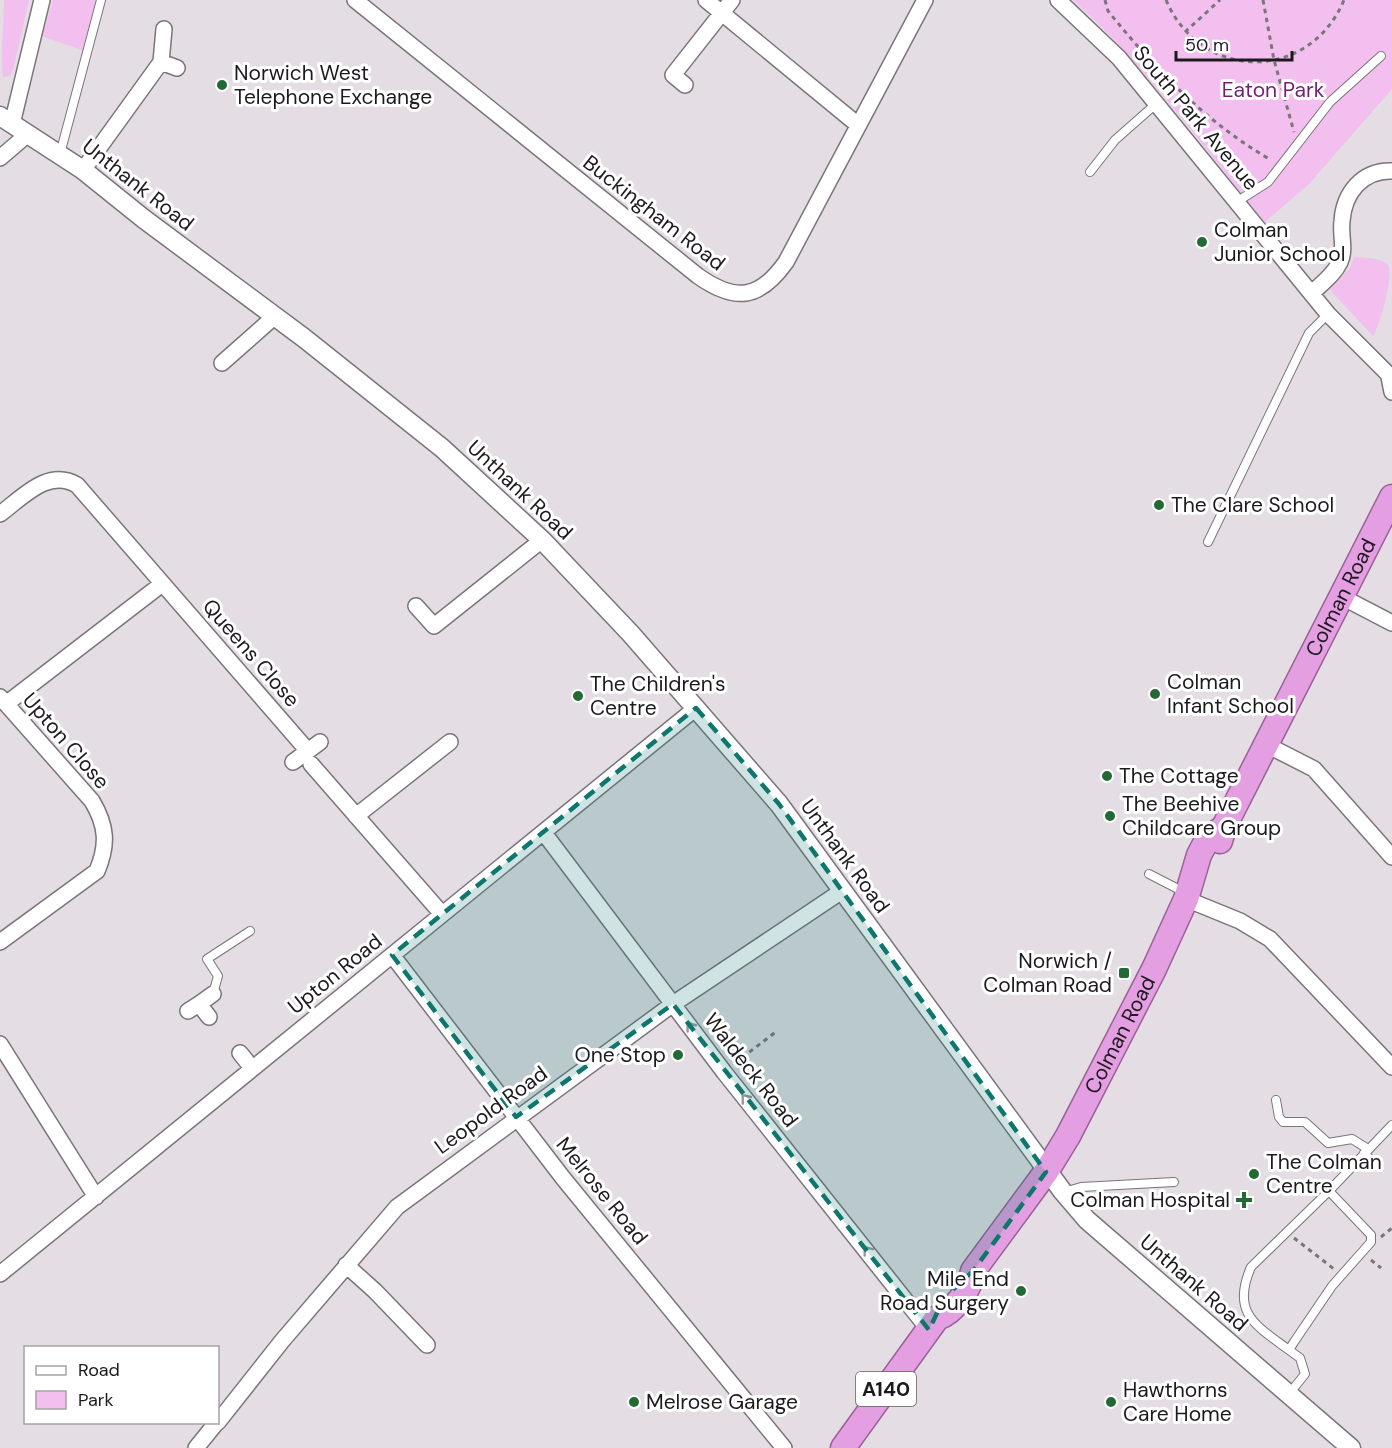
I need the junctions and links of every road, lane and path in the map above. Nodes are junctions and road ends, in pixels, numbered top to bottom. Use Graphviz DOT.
graph roads {
  1 [pos="42,0"];
  2 [pos="101,0"];
  3 [pos="355,0"];
  4 [pos="706,0"];
  5 [pos="732,0"];
  6 [pos="925,0"];
  7 [pos="1058,0"];
  8 [pos="1105,0"];
  9 [pos="1167,0"];
  10 [pos="1221,0"];
  11 [pos="1263,0"];
  12 [pos="1344,0"];
  13 [pos="722,13"];
  14 [pos="164,29"];
  15 [pos="1185,32"];
  16 [pos="1381,56"];
  17 [pos="1274,60"];
  18 [pos="161,62"];
  19 [pos="177,68"];
  20 [pos="673,75"];
  21 [pos="1157,103"];
  22 [pos="6,120"];
  23 [pos="858,125"];
  24 [pos="28,134"];
  25 [pos="1297,144"];
  26 [pos="60,154"];
  27 [pos="0,158"];
  28 [pos="1280,166"];
  29 [pos="83,170"];
  30 [pos="1392,171"];
  31 [pos="1090,172"];
  32 [pos="1238,201"];
  33 [pos="1312,293"];
  34 [pos="1329,314"];
  35 [pos="274,316"];
  36 [pos="222,363"];
  37 [pos="1391,382"];
  38 [pos="1392,497"];
  39 [pos="0,514"];
  40 [pos="542,540"];
  41 [pos="1208,542"];
  42 [pos="162,584"];
  43 [pos="1342,597"];
  44 [pos="416,606"];
  45 [pos="1392,623"];
  46 [pos="3,701"];
  47 [pos="696,708"];
  48 [pos="450,742"];
  49 [pos="1267,745"];
  50 [pos="313,752"];
  51 [pos="293,762"];
  52 [pos="356,816"];
  53 [pos="544,833"];
  54 [pos="1392,857"];
  55 [pos="1149,874"];
  56 [pos="842,891"];
  57 [pos="1187,896"];
  58 [pos="442,914"];
  59 [pos="250,931"];
  60 [pos="0,942"];
  61 [pos="392,955"];
  62 [pos="213,994"];
  63 [pos="673,1004"];
  64 [pos="209,1017"];
  65 [pos="777,1030"];
  66 [pos="0,1044"];
  67 [pos="240,1053"];
  68 [pos="1392,1067"];
  69 [pos="252,1068"];
  70 [pos="724,1072"];
  71 [pos="1276,1100"];
  72 [pos="516,1117"];
  73 [pos="1392,1125"];
  74 [pos="1366,1151"];
  75 [pos="1377,1166"];
  76 [pos="1046,1172"];
  77 [pos="1174,1182"];
  78 [pos="1329,1191"];
  79 [pos="1063,1192"];
  80 [pos="96,1197"];
  81 [pos="1286,1231"];
  82 [pos="346,1265"];
  83 [pos="0,1274"];
  84 [pos="1343,1275"];
  85 [pos="933,1324"];
  86 [pos="427,1345"];
  87 [pos="1290,1350"];
  88 [pos="1289,1394"];
  89 [pos="219,1420"];
  90 [pos="215,1424"];
  91 [pos="196,1448"];
  92 [pos="784,1448"];
  93 [pos="843,1448"];
  94 [pos="1351,1448"];
  1 -- 22 [label="street"];
  2 -- 26 [label="lane"];
  3 -- 23 [label="street, Buckingham Road"];
  4 -- 13 [label="street"];
  5 -- 13 [label="street"];
  6 -- 23 [label="street, Buckingham Road"];
  7 -- 21 [label="street, South Park Avenue"];
  8 -- 28 [label="path"];
  9 -- 15 [label="path"];
  10 -- 15 [label="path"];
  11 -- 17 [label="path"];
  12 -- 17 [label="path"];
  13 -- 20 [label="street"];
  13 -- 23 [label="street"];
  14 -- 18 [label="street"];
  15 -- 17 [label="path"];
  16 -- 25 [label="lane"];
  17 -- 25 [label="path"];
  18 -- 19 [label="street"];
  18 -- 29 [label="street"];
  21 -- 31 [label="lane"];
  21 -- 32 [label="street, South Park Avenue"];
  22 -- 24 [label="street, Unthank Road"];
  24 -- 26 [label="street, Unthank Road"];
  24 -- 27 [label="street"];
  25 -- 28 [label="lane"];
  26 -- 29 [label="street, Unthank Road"];
  28 -- 32 [label="lane"];
  29 -- 35 [label="street, Unthank Road"];
  30 -- 33 [label="street"];
  32 -- 33 [label="street, South Park Avenue"];
  33 -- 34 [label="street, South Park Avenue"];
  34 -- 37 [label="street, South Park Avenue"];
  34 -- 41 [label="lane"];
  35 -- 36 [label="street"];
  35 -- 40 [label="street, Unthank Road"];
  38 -- 43 [label="highway, Colman Road / A140"];
  39 -- 42 [label="street, Queens Close"];
  40 -- 44 [label="street"];
  40 -- 47 [label="street, Unthank Road"];
  42 -- 46 [label="street"];
  42 -- 50 [label="street, Queens Close"];
  43 -- 45 [label="street"];
  43 -- 49 [label="highway, Colman Road / A140"];
  46 -- 60 [label="street, Upton Close"];
  47 -- 53 [label="street, Upton Road"];
  47 -- 56 [label="street, Unthank Road"];
  48 -- 52 [label="street"];
  49 -- 54 [label="street"];
  49 -- 57 [label="highway, Colman Road / A140"];
  50 -- 51 [label="street"];
  50 -- 52 [label="street, Queens Close"];
  52 -- 58 [label="street, Queens Close"];
  53 -- 58 [label="street, Upton Road"];
  53 -- 63 [label="street, Waldeck Road"];
  55 -- 57 [label="lane"];
  56 -- 63 [label="street, Leopold Road"];
  56 -- 76 [label="street, Unthank Road"];
  57 -- 68 [label="street"];
  57 -- 76 [label="highway, Colman Road / A140"];
  58 -- 61 [label="street, Upton Road"];
  59 -- 62 [label="lane"];
  61 -- 69 [label="street, Upton Road"];
  61 -- 72 [label="street, Melrose Road"];
  62 -- 64 [label="street"];
  70 -- 63 [label="street, Waldeck Road, one-way"];
  63 -- 72 [label="street, Leopold Road"];
  65 -- 70 [label="path"];
  66 -- 80 [label="street"];
  67 -- 69 [label="street"];
  69 -- 80 [label="street, Upton Road"];
  85 -- 70 [label="street, Waldeck Road, one-way"];
  71 -- 74 [label="lane"];
  72 -- 82 [label="street, Leopold Road"];
  72 -- 92 [label="street, Melrose Road"];
  73 -- 74 [label="lane"];
  74 -- 75 [label="lane"];
  74 -- 78 [label="lane"];
  76 -- 79 [label="street, Unthank Road"];
  76 -- 85 [label="highway, A140"];
  77 -- 79 [label="lane"];
  78 -- 81 [label="lane"];
  78 -- 84 [label="lane"];
  79 -- 88 [label="street, Unthank Road"];
  80 -- 83 [label="street, Upton Road"];
  81 -- 84 [label="path"];
  81 -- 87 [label="lane"];
  82 -- 86 [label="street"];
  82 -- 89 [label="street, Leopold Road"];
  84 -- 87 [label="lane"];
  85 -- 93 [label="highway, A140"];
  87 -- 88 [label="lane"];
  88 -- 94 [label="street, Unthank Road"];
  90 -- 91 [label="street, Leopold Road"];
}
